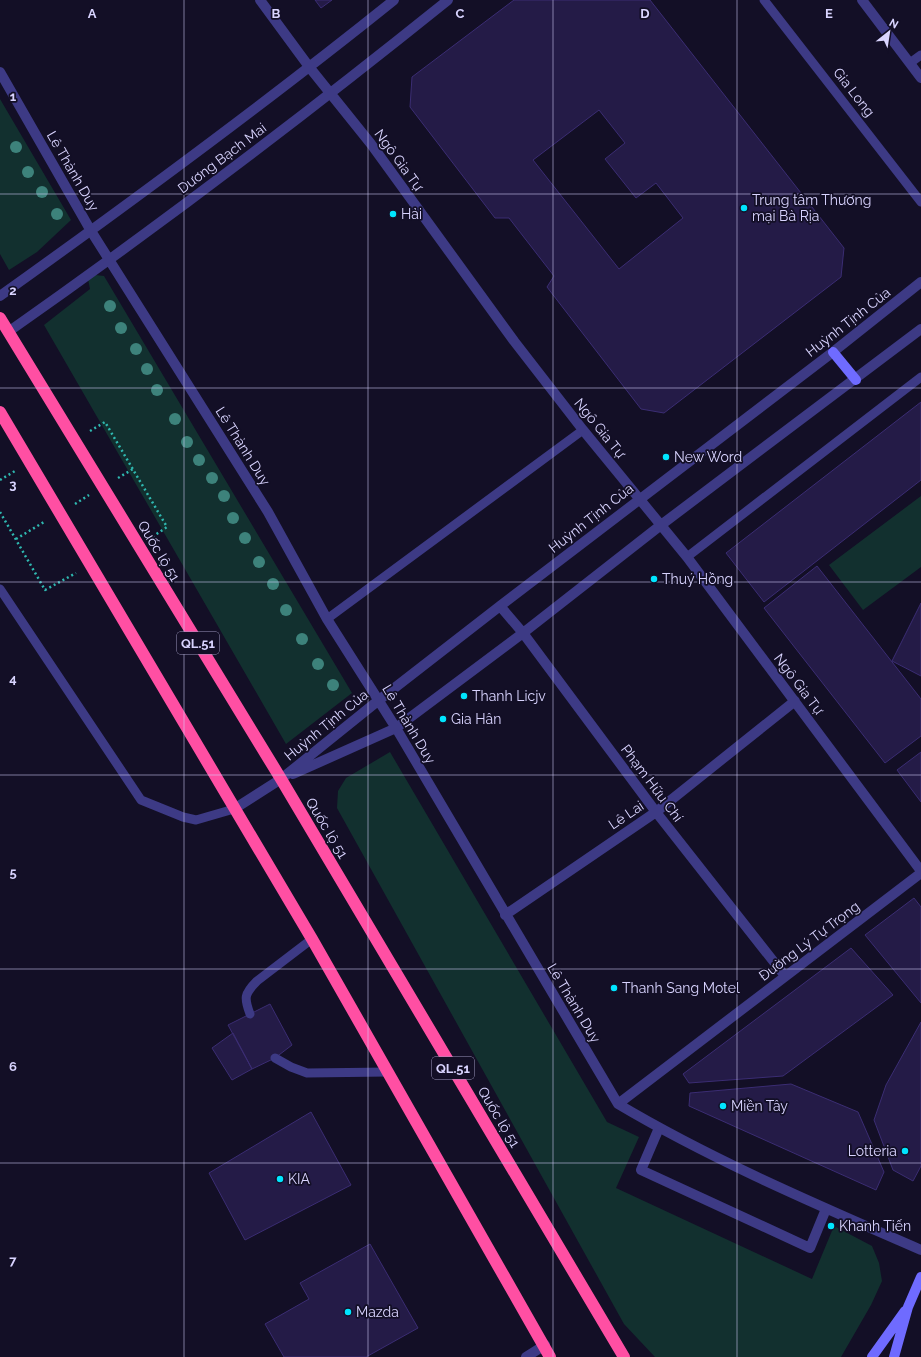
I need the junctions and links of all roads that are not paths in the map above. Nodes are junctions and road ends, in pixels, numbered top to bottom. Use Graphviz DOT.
graph roads {
  1 [pos="260,0"];
  2 [pos="394,0"];
  3 [pos="448,0"];
  4 [pos="764,0"];
  5 [pos="862,0"];
  6 [pos="921,54"];
  7 [pos="910,64"];
  8 [pos="310,68"];
  9 [pos="0,72"];
  10 [pos="921,78"];
  11 [pos="332,94"];
  12 [pos="921,202"];
  13 [pos="91,231"];
  14 [pos="110,260"];
  15 [pos="921,282"];
  16 [pos="0,296"];
  17 [pos="0,318"];
  18 [pos="921,329"];
  19 [pos="8,332"];
  20 [pos="833,352"];
  21 [pos="921,377"];
  22 [pos="856,380"];
  23 [pos="1,417"];
  24 [pos="583,430"];
  25 [pos="639,498"];
  26 [pos="661,525"];
  27 [pos="687,558"];
  28 [pos="0,589"];
  29 [pos="500,606"];
  30 [pos="326,618"];
  31 [pos="523,633"];
  32 [pos="379,700"];
  33 [pos="795,701"];
  34 [pos="396,728"];
  35 [pos="281,780"];
  36 [pos="234,809"];
  37 [pos="656,812"];
  38 [pos="921,872"];
  39 [pos="505,914"];
  40 [pos="312,939"];
  41 [pos="785,976"];
  42 [pos="250,1014"];
  43 [pos="275,1058"];
  44 [pos="388,1072"];
  45 [pos="618,1104"];
  46 [pos="659,1128"];
  47 [pos="826,1209"];
  48 [pos="921,1250"];
  49 [pos="921,1277"];
  50 [pos="908,1307"];
  51 [pos="545,1345"];
  52 [pos="526,1357"];
  53 [pos="550,1357"];
  54 [pos="624,1357"];
  55 [pos="872,1357"];
  56 [pos="894,1357"];
  1 -- 8 [label="street, Ngô Gia Tự"];
  2 -- 8 [label="street, Dương Bạch Mai"];
  3 -- 11 [label="street, Dương Bạch Mai"];
  4 -- 12 [label="lane, Gia Long"];
  5 -- 7 [label="street"];
  6 -- 7 [label="lane"];
  7 -- 10 [label="street"];
  8 -- 11 [label="street, Ngô Gia Tự"];
  8 -- 13 [label="street, Dương Bạch Mai"];
  9 -- 13 [label="street, Lê Thành Duy"];
  11 -- 14 [label="street, Dương Bạch Mai"];
  11 -- 24 [label="street, Ngô Gia Tự"];
  13 -- 14 [label="street, Lê Thành Duy"];
  13 -- 16 [label="street, Dương Bạch Mai"];
  14 -- 19 [label="street, Dương Bạch Mai"];
  14 -- 30 [label="street, Lê Thành Duy"];
  15 -- 20 [label="street, Huỳnh Tịnh Của"];
  17 -- 19 [label="highway, Quốc lộ 51 / QL.51"];
  18 -- 22 [label="street, Huỳnh Tịnh Của"];
  19 -- 35 [label="highway, Quốc lộ 51 / QL.51"];
  20 -- 22 [label="street"];
  20 -- 25 [label="street, Huỳnh Tịnh Của"];
  21 -- 27 [label="lane"];
  22 -- 26 [label="street, Huỳnh Tịnh Của"];
  23 -- 36 [label="highway"];
  24 -- 25 [label="street, Ngô Gia Tự"];
  24 -- 30 [label="lane"];
  25 -- 26 [label="street, Ngô Gia Tự"];
  25 -- 29 [label="street, Huỳnh Tịnh Của"];
  26 -- 27 [label="street, Ngô Gia Tự"];
  26 -- 31 [label="street, Huỳnh Tịnh Của"];
  27 -- 33 [label="street, Ngô Gia Tự"];
  28 -- 36 [label="lane"];
  29 -- 31 [label="street, Phạm Hữu Chí"];
  29 -- 32 [label="street, Huỳnh Tịnh Của"];
  30 -- 32 [label="street, Lê Thành Duy"];
  31 -- 34 [label="street, Huỳnh Tịnh Của"];
  31 -- 37 [label="street, Phạm Hữu Chí"];
  32 -- 34 [label="street, Lê Thành Duy"];
  32 -- 35 [label="street, Huỳnh Tịnh Của"];
  33 -- 37 [label="street, Lê Lai"];
  33 -- 38 [label="street, Ngô Gia Tự"];
  34 -- 35 [label="street, Huỳnh Tịnh Của"];
  34 -- 39 [label="street, Lê Thành Duy"];
  35 -- 36 [label="street, Huỳnh Tịnh Của"];
  35 -- 54 [label="highway, Quốc lộ 51 / QL.51"];
  36 -- 40 [label="highway"];
  37 -- 39 [label="street, Lê Lai"];
  37 -- 41 [label="street, Phạm Hữu Chí"];
  38 -- 41 [label="street, Đường Lý Tự Trọng"];
  39 -- 45 [label="street, Lê Thành Duy"];
  40 -- 42 [label="lane"];
  40 -- 44 [label="highway"];
  41 -- 45 [label="street, Đường Lý Tự Trọng"];
  43 -- 44 [label="lane"];
  44 -- 51 [label="highway"];
  45 -- 46 [label="street, Lê Thành Duy"];
  46 -- 47 [label="street, Lê Thành Duy"];
  46 -- 47 [label="street"];
  47 -- 48 [label="street, Lê Thành Duy"];
  49 -- 50 [label="street"];
  50 -- 55 [label="street"];
  50 -- 56 [label="street"];
  51 -- 52 [label="street"];
  51 -- 53 [label="highway"];
}
